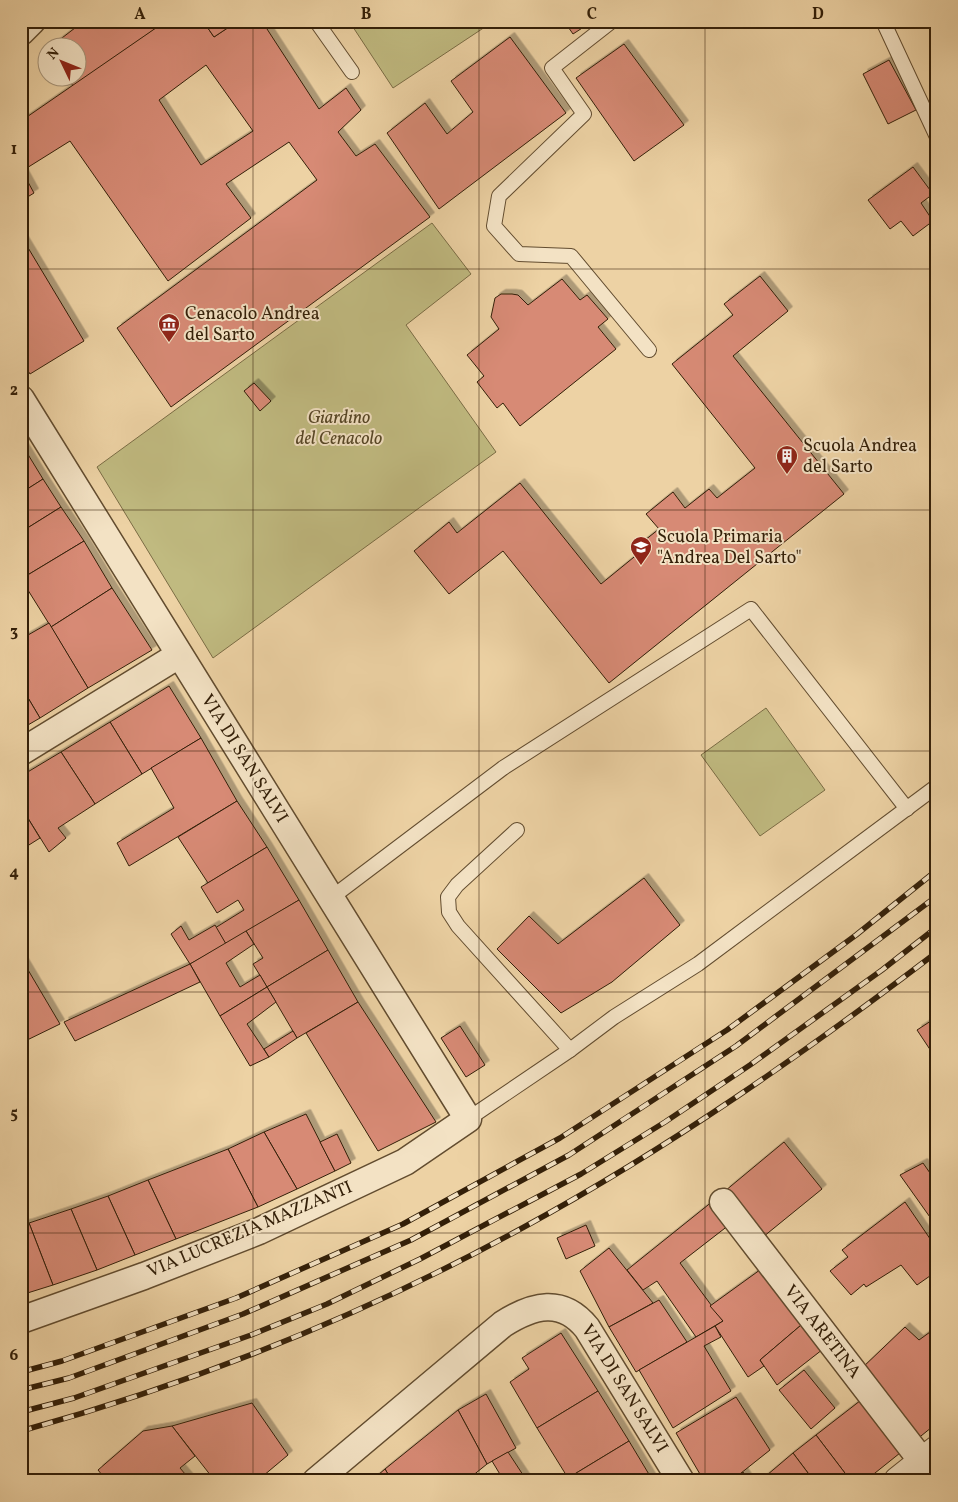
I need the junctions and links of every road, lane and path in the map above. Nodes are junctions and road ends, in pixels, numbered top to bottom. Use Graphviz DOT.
graph roads {
  1 [pos="32,21"];
  2 [pos="316,21"];
  3 [pos="612,21"];
  4 [pos="883,21"];
  5 [pos="21,32"];
  6 [pos="352,72"];
  7 [pos="937,137"];
  8 [pos="649,350"];
  9 [pos="21,399"];
  10 [pos="179,655"];
  11 [pos="21,752"];
  12 [pos="937,786"];
  13 [pos="908,809"];
  14 [pos="517,830"];
  15 [pos="331,898"];
  16 [pos="570,1050"];
  17 [pos="468,1119"];
  18 [pos="722,1202"];
  19 [pos="21,1320"];
  20 [pos="929,1456"];
  21 [pos="316,1481"];
  22 [pos="681,1481"];
  23 [pos="898,1481"];
  1 -- 5 [label="street"];
  2 -- 6 [label="lane"];
  3 -- 8 [label="lane"];
  4 -- 7 [label="lane"];
  9 -- 10 [label="street, VIA DI SAN SALVI"];
  10 -- 11 [label="street"];
  10 -- 15 [label="street, VIA DI SAN SALVI"];
  12 -- 13 [label="lane"];
  13 -- 15 [label="lane"];
  13 -- 16 [label="lane"];
  14 -- 16 [label="lane"];
  15 -- 17 [label="street, VIA DI SAN SALVI"];
  16 -- 17 [label="lane"];
  17 -- 19 [label="street, VIA LUCREZIA MAZZANTI"];
  18 -- 20 [label="street, VIA ARETINA"];
  20 -- 23 [label="street, VIA ARETINA"];
  21 -- 22 [label="street, VIA DI SAN SALVI"];
}
